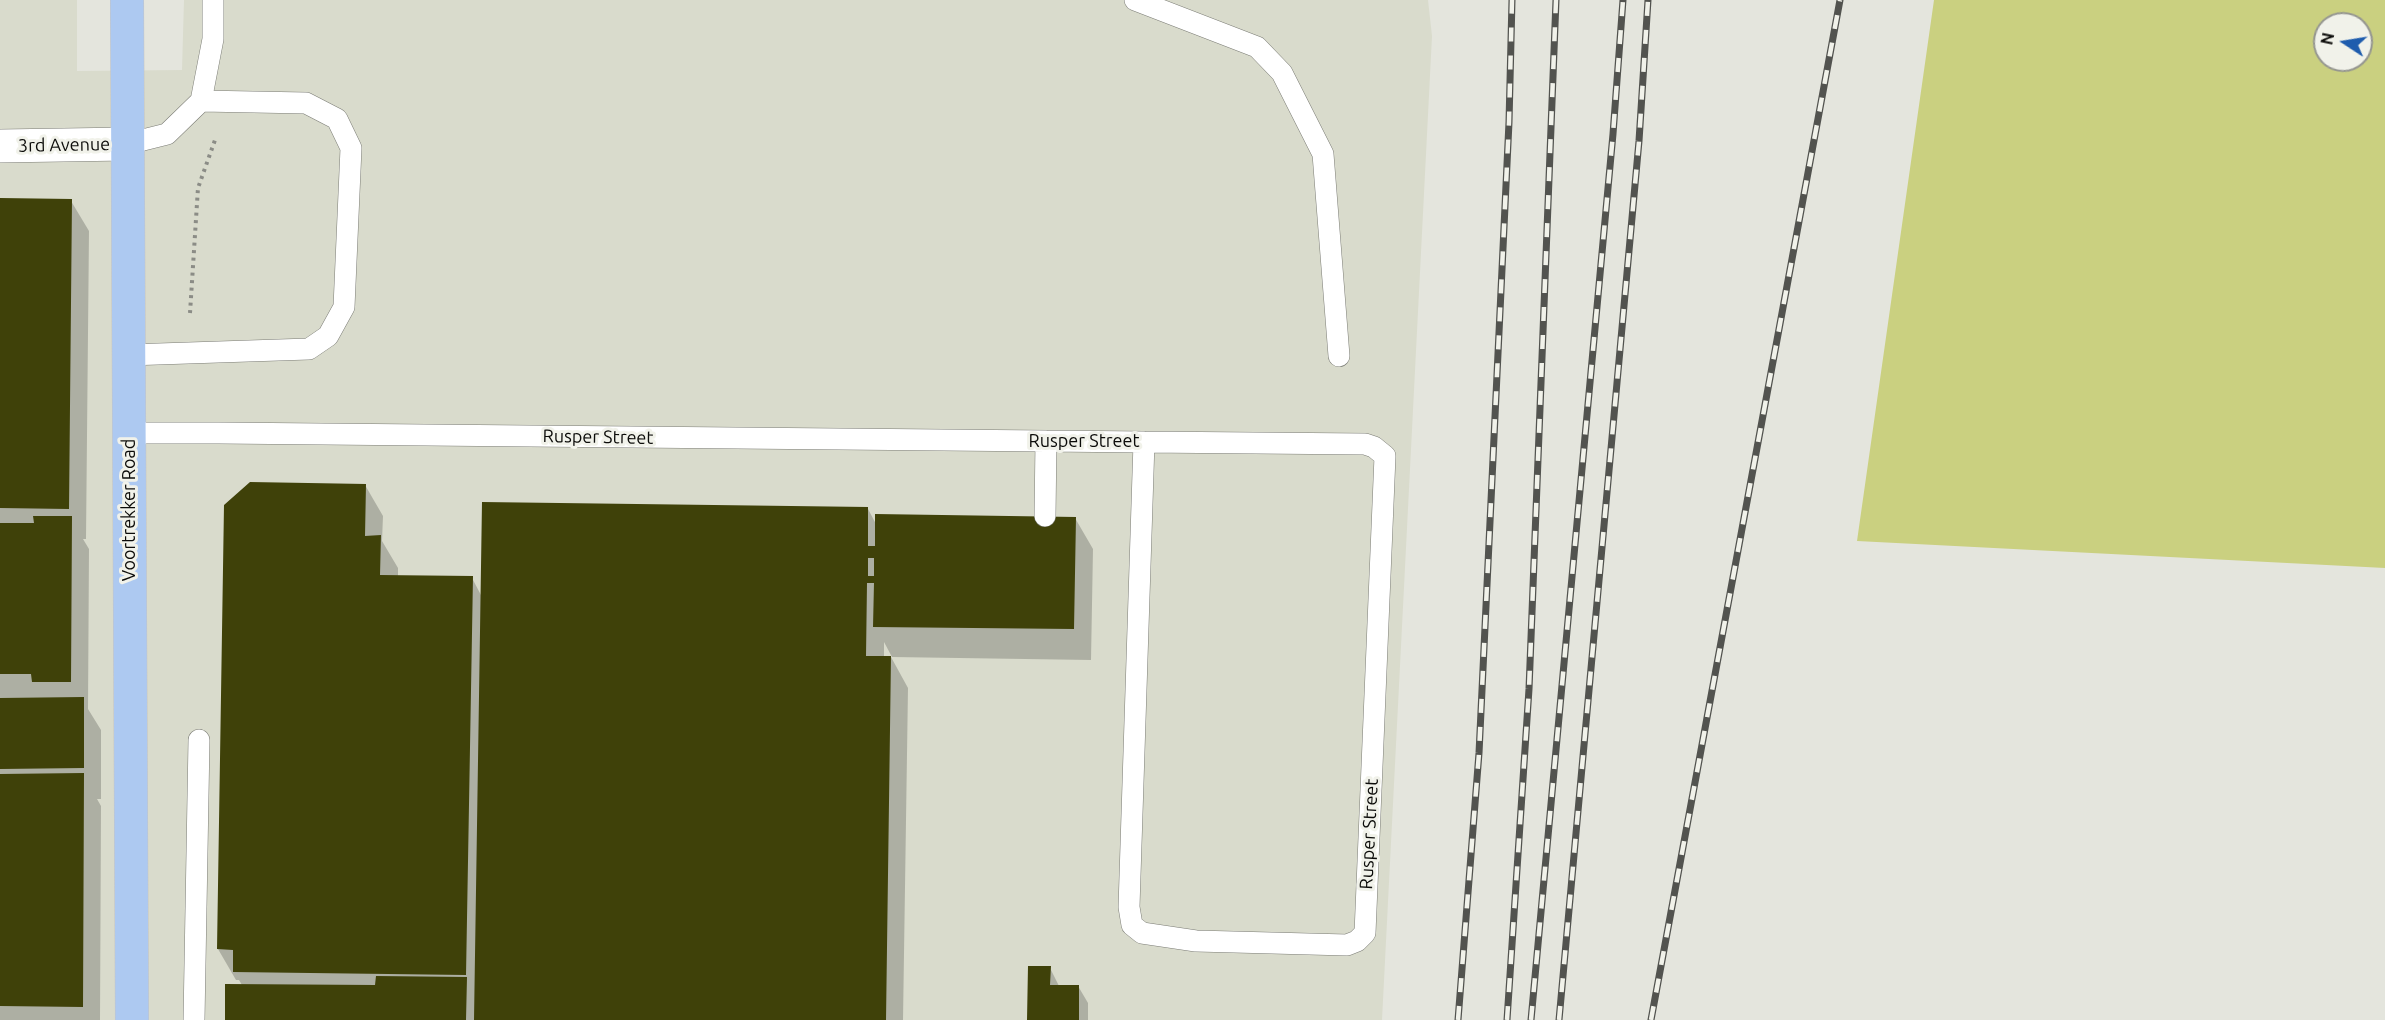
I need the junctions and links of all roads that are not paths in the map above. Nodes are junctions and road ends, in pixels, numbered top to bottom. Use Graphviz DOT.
graph roads {
  1 [pos="127,0"];
  2 [pos="213,0"];
  3 [pos="1135,0"];
  4 [pos="201,101"];
  5 [pos="127,144"];
  6 [pos="0,146"];
  7 [pos="128,355"];
  8 [pos="1339,356"];
  9 [pos="129,433"];
  10 [pos="1046,441"];
  11 [pos="1143,442"];
  12 [pos="1045,516"];
  13 [pos="199,740"];
  14 [pos="132,1020"];
  15 [pos="194,1020"];
  1 -- 5 [label="main road, Voortrekker Road"];
  2 -- 4 [label="lane"];
  3 -- 8 [label="lane"];
  4 -- 5 [label="lane"];
  4 -- 7 [label="lane"];
  5 -- 6 [label="street, 3rd Avenue"];
  5 -- 7 [label="main road, Voortrekker Road"];
  7 -- 9 [label="main road, Voortrekker Road"];
  9 -- 10 [label="lane, Rusper Street"];
  9 -- 14 [label="main road, Voortrekker Road"];
  10 -- 11 [label="lane, Rusper Street"];
  10 -- 12 [label="lane"];
  11 -- 11 [label="lane, Rusper Street"];
  13 -- 15 [label="lane"];
}
